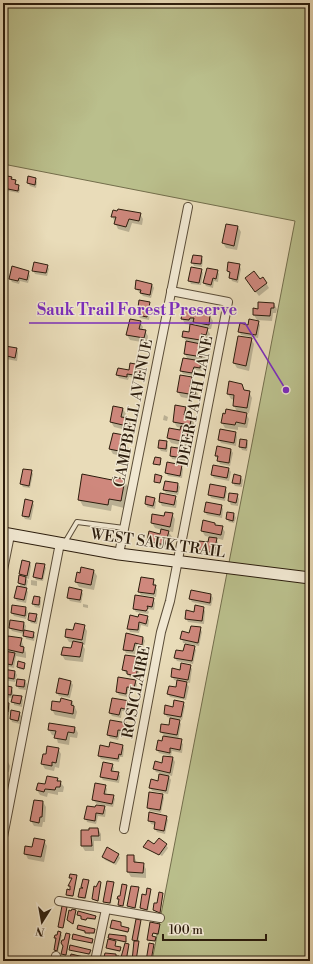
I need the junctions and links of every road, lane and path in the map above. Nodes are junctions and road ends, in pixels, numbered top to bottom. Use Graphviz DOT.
graph roads {
  1 [pos="188,207"];
  2 [pos="171,291"];
  3 [pos="124,528"];
  4 [pos="7,534"];
  5 [pos="62,544"];
  6 [pos="119,554"];
  7 [pos="178,561"];
  8 [pos="3,570"];
  9 [pos="310,578"];
  10 [pos="124,829"];
  11 [pos="3,837"];
  12 [pos="60,901"];
  13 [pos="106,909"];
  14 [pos="160,918"];
  15 [pos="95,961"];
  1 -- 2 [label="street, CAMPBELL AVENUE"];
  2 -- 3 [label="street, CAMPBELL AVENUE"];
  2 -- 7 [label="street, DEER PATH LANE"];
  3 -- 5 [label="lane"];
  3 -- 6 [label="street, CAMPBELL AVENUE"];
  4 -- 5 [label="main road, WEST SAUK TRAIL"];
  4 -- 8 [label="street"];
  5 -- 6 [label="main road, WEST SAUK TRAIL"];
  5 -- 11 [label="street"];
  6 -- 7 [label="main road, WEST SAUK TRAIL"];
  7 -- 9 [label="main road, WEST SAUK TRAIL"];
  7 -- 10 [label="street, ROSICLAIRE"];
  12 -- 13 [label="street"];
  13 -- 14 [label="street"];
  13 -- 15 [label="street"];
}
